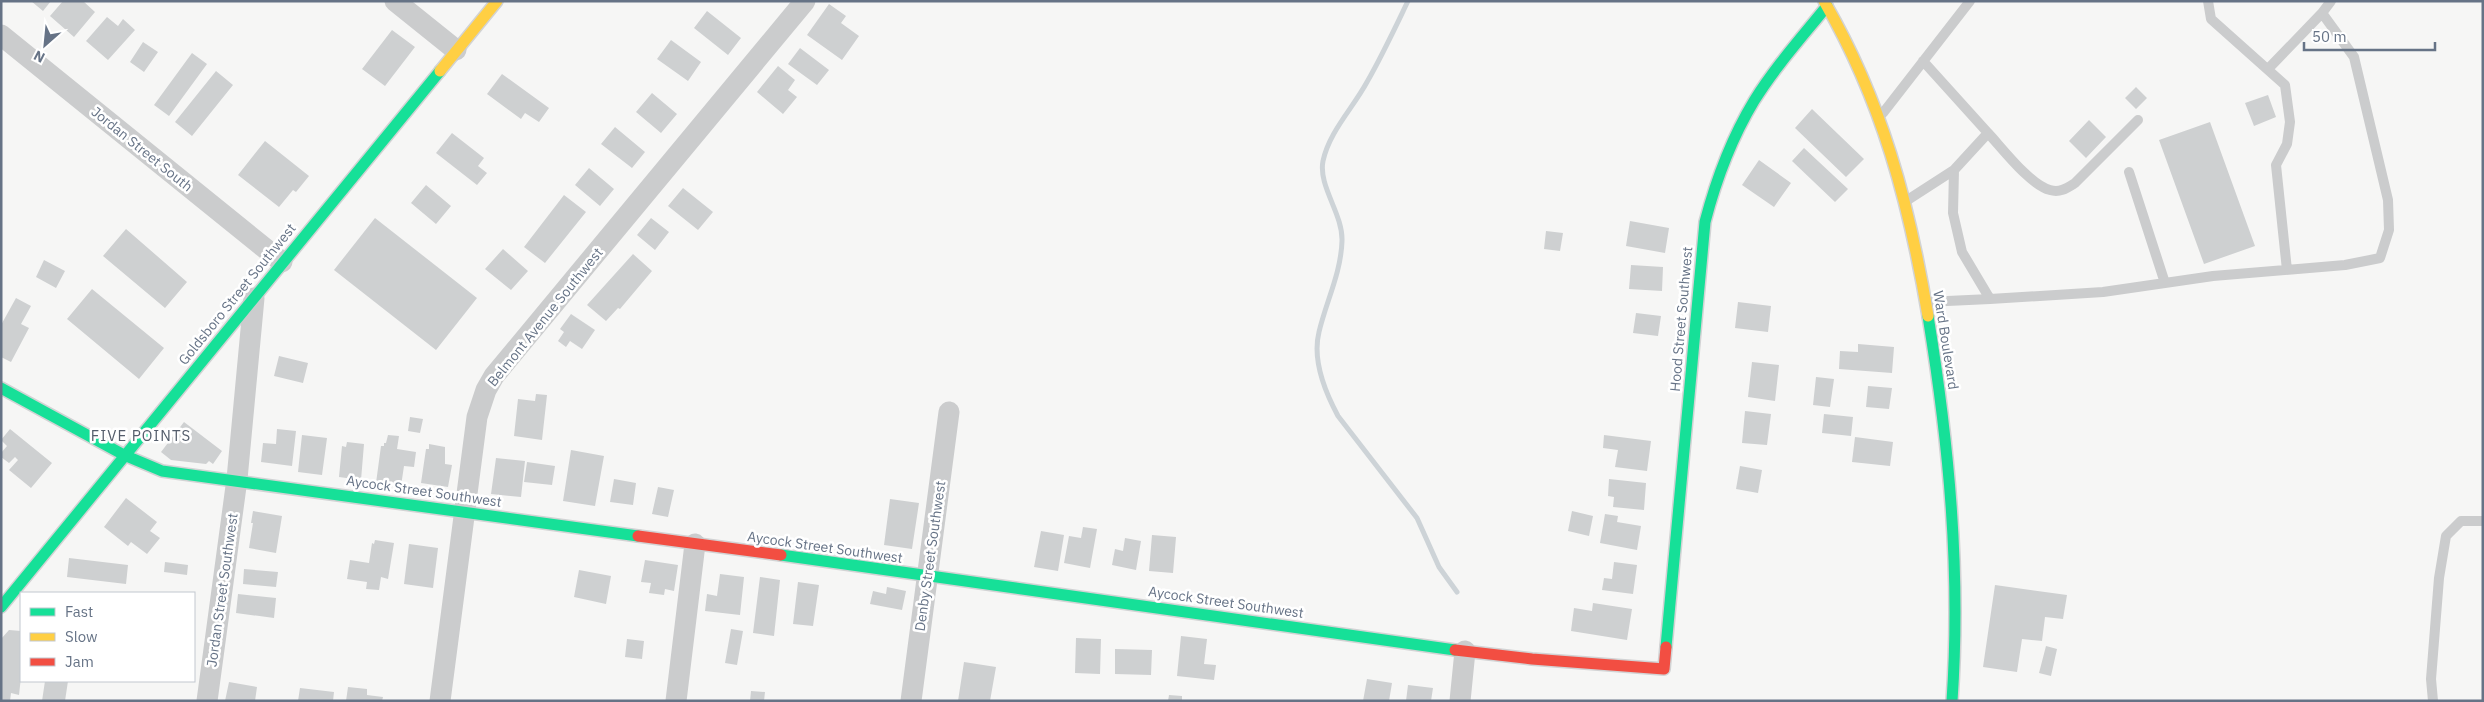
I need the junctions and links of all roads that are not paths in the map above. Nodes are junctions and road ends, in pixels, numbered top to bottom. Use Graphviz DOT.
graph roads {
  1 [pos="395,1"];
  2 [pos="497,1"];
  3 [pos="805,1"];
  4 [pos="1970,1"];
  5 [pos="2208,1"];
  6 [pos="2331,1"];
  7 [pos="1826,4"];
  8 [pos="2322,13"];
  9 [pos="1,35"];
  10 [pos="456,50"];
  11 [pos="1923,61"];
  12 [pos="2268,69"];
  13 [pos="1880,116"];
  14 [pos="2138,120"];
  15 [pos="1988,133"];
  16 [pos="1954,170"];
  17 [pos="2129,172"];
  18 [pos="1906,201"];
  19 [pos="282,262"];
  20 [pos="2287,270"];
  21 [pos="2165,283"];
  22 [pos="254,298"];
  23 [pos="1990,299"];
  24 [pos="1925,302"];
  25 [pos="1,388"];
  26 [pos="949,412"];
  27 [pos="124,455"];
  28 [pos="237,479"];
  29 [pos="465,512"];
  30 [pos="2483,522"];
  31 [pos="696,544"];
  32 [pos="927,576"];
  33 [pos="1,607"];
  34 [pos="1465,652"];
  35 [pos="1664,668"];
  36 [pos="207,701"];
  37 [pos="440,701"];
  38 [pos="676,701"];
  39 [pos="911,701"];
  40 [pos="1460,701"];
  41 [pos="1952,701"];
  42 [pos="2433,701"];
  1 -- 10 [label="street"];
  2 -- 10 [label="street, Goldsboro Street Southwest"];
  3 -- 29 [label="street, Belmont Avenue Southwest"];
  4 -- 11 [label="lane"];
  5 -- 12 [label="lane"];
  6 -- 8 [label="lane"];
  7 -- 13 [label="street, Ward Boulevard"];
  7 -- 35 [label="street, Hood Street Southwest"];
  8 -- 12 [label="lane"];
  8 -- 20 [label="lane"];
  9 -- 19 [label="street, Jordan Street South"];
  10 -- 19 [label="street, Goldsboro Street Southwest"];
  11 -- 13 [label="lane"];
  11 -- 15 [label="lane"];
  12 -- 20 [label="lane"];
  13 -- 18 [label="street, Ward Boulevard"];
  14 -- 15 [label="lane"];
  15 -- 16 [label="lane"];
  16 -- 18 [label="lane"];
  16 -- 23 [label="lane"];
  17 -- 21 [label="lane"];
  18 -- 24 [label="street, Ward Boulevard"];
  19 -- 22 [label="street, Goldsboro Street Southwest"];
  20 -- 21 [label="lane"];
  21 -- 23 [label="lane"];
  22 -- 27 [label="street, Goldsboro Street Southwest"];
  22 -- 28 [label="street"];
  23 -- 24 [label="lane"];
  24 -- 41 [label="street, Ward Boulevard"];
  25 -- 27 [label="street, Aycock Street Southwest"];
  26 -- 32 [label="street, Denby Street Southwest"];
  27 -- 28 [label="street, Aycock Street Southwest"];
  27 -- 33 [label="street, Goldsboro Street Southwest"];
  28 -- 29 [label="street, Aycock Street Southwest"];
  28 -- 36 [label="street, Jordan Street Southwest"];
  29 -- 31 [label="street, Aycock Street Southwest"];
  29 -- 37 [label="street, Belmont Avenue Southwest"];
  30 -- 42 [label="lane"];
  31 -- 32 [label="street, Aycock Street Southwest"];
  31 -- 38 [label="street"];
  32 -- 34 [label="street, Aycock Street Southwest"];
  32 -- 39 [label="street, Denby Street Southwest"];
  34 -- 35 [label="street, Aycock Street Southwest"];
  34 -- 40 [label="street"];
}
